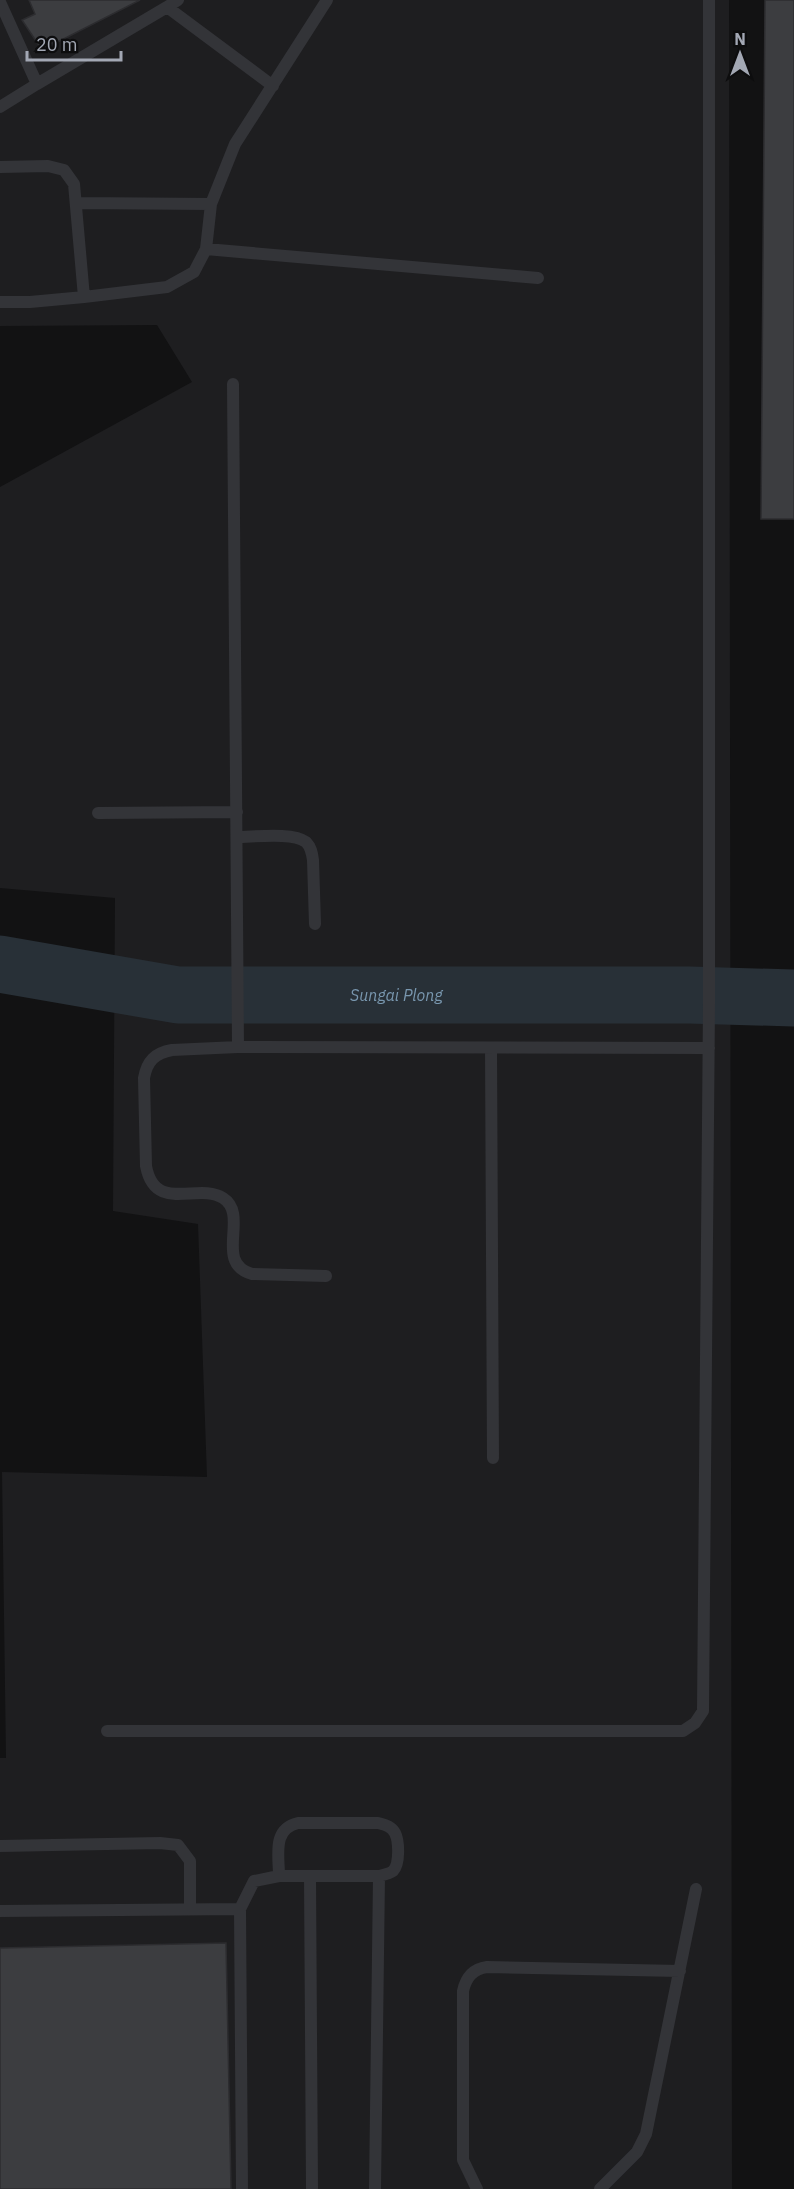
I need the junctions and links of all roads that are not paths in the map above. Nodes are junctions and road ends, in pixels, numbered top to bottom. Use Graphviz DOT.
graph roads {
  1 [pos="178,0"];
  2 [pos="327,0"];
  3 [pos="709,0"];
  4 [pos="0,2"];
  5 [pos="167,7"];
  6 [pos="37,84"];
  7 [pos="273,86"];
  8 [pos="0,107"];
  9 [pos="0,167"];
  10 [pos="76,203"];
  11 [pos="211,204"];
  12 [pos="206,249"];
  13 [pos="538,279"];
  14 [pos="84,297"];
  15 [pos="0,302"];
  16 [pos="233,384"];
  17 [pos="237,812"];
  18 [pos="98,813"];
  19 [pos="237,837"];
  20 [pos="315,924"];
  21 [pos="238,1047"];
  22 [pos="491,1048"];
  23 [pos="709,1048"];
  24 [pos="326,1276"];
  25 [pos="493,1458"];
  26 [pos="107,1731"];
  27 [pos="0,1846"];
  28 [pos="279,1876"];
  29 [pos="310,1876"];
  30 [pos="379,1876"];
  31 [pos="696,1889"];
  32 [pos="190,1909"];
  33 [pos="240,1909"];
  34 [pos="0,1911"];
  35 [pos="680,1971"];
  36 [pos="242,2189"];
  37 [pos="312,2189"];
  38 [pos="375,2189"];
  39 [pos="477,2189"];
  40 [pos="600,2189"];
  1 -- 5 [label="lane"];
  2 -- 7 [label="lane"];
  3 -- 23 [label="lane"];
  4 -- 6 [label="lane"];
  5 -- 6 [label="lane"];
  5 -- 7 [label="lane"];
  6 -- 8 [label="lane"];
  7 -- 11 [label="lane"];
  9 -- 10 [label="lane"];
  10 -- 11 [label="lane"];
  10 -- 14 [label="lane"];
  11 -- 12 [label="lane"];
  12 -- 13 [label="lane"];
  12 -- 14 [label="lane"];
  14 -- 15 [label="lane"];
  16 -- 17 [label="lane"];
  17 -- 18 [label="lane"];
  17 -- 19 [label="lane"];
  19 -- 20 [label="lane"];
  19 -- 21 [label="lane"];
  21 -- 22 [label="lane"];
  21 -- 24 [label="lane"];
  22 -- 23 [label="lane"];
  22 -- 25 [label="lane"];
  23 -- 26 [label="lane"];
  27 -- 32 [label="lane"];
  28 -- 29 [label="lane"];
  28 -- 30 [label="lane"];
  28 -- 33 [label="lane"];
  29 -- 30 [label="lane"];
  29 -- 37 [label="lane"];
  30 -- 38 [label="lane"];
  31 -- 35 [label="lane"];
  32 -- 33 [label="lane"];
  32 -- 34 [label="lane"];
  33 -- 36 [label="lane"];
  35 -- 39 [label="lane"];
  35 -- 40 [label="lane"];
}
